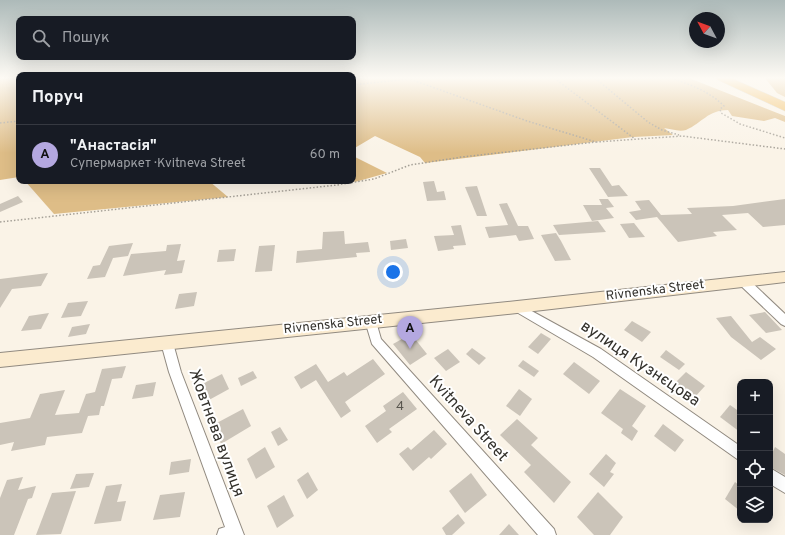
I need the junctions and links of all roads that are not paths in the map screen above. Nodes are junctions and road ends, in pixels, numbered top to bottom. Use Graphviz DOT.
graph roads {
  1 [pos="785,277"];
  2 [pos="743,281"];
  3 [pos="517,307"];
  4 [pos="371,321"];
  5 [pos="785,321"];
  6 [pos="167,343"];
  7 [pos="0,360"];
  8 [pos="737,452"];
  9 [pos="773,477"];
  10 [pos="785,486"];
  11 [pos="232,534"];
  12 [pos="548,535"];
  1 -- 2 [label="main road, Rivnenska Street"];
  2 -- 3 [label="main road, Rivnenska Street"];
  2 -- 5 [label="street"];
  3 -- 4 [label="main road, Rivnenska Street"];
  3 -- 8 [label="street, вулиця Кузнєцова"];
  4 -- 6 [label="main road, Rivnenska Street"];
  4 -- 12 [label="street, Kvitneva Street"];
  6 -- 7 [label="main road, Rivnenska Street"];
  6 -- 11 [label="street, Жовтнева вулиця"];
  9 -- 10 [label="street"];
}
